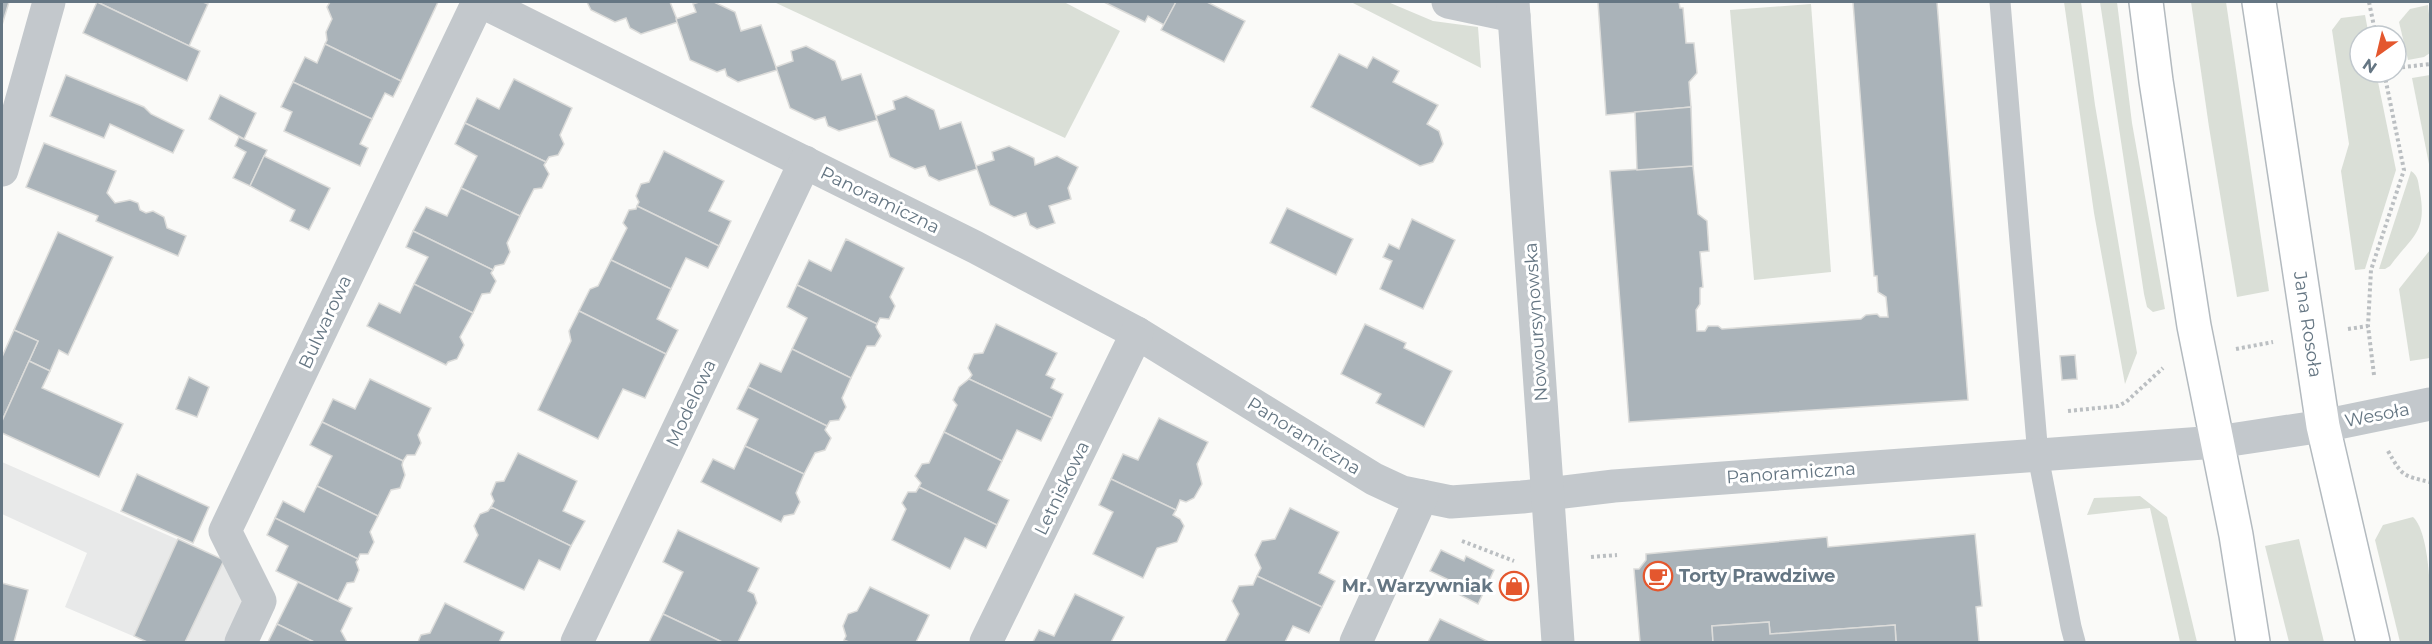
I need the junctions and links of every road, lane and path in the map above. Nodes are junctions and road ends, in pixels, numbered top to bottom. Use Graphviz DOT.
graph roads {
  1 [pos="49,2"];
  2 [pos="480,2"];
  3 [pos="1448,2"];
  4 [pos="2000,2"];
  5 [pos="2146,2"];
  6 [pos="2259,2"];
  7 [pos="2369,2"];
  8 [pos="1514,9"];
  9 [pos="2374,24"];
  10 [pos="2430,64"];
  11 [pos="2408,67"];
  12 [pos="2386,84"];
  13 [pos="805,162"];
  14 [pos="2,170"];
  15 [pos="1137,333"];
  16 [pos="2283,341"];
  17 [pos="2240,348"];
  18 [pos="2168,365"];
  19 [pos="2372,365"];
  20 [pos="2430,404"];
  21 [pos="2035,415"];
  22 [pos="2323,426"];
  23 [pos="2217,442"];
  24 [pos="2388,451"];
  25 [pos="2038,456"];
  26 [pos="2430,482"];
  27 [pos="1548,494"];
  28 [pos="1422,496"];
  29 [pos="1474,545"];
  30 [pos="1617,555"];
  31 [pos="1585,558"];
  32 [pos="1523,564"];
  33 [pos="241,642"];
  34 [pos="577,642"];
  35 [pos="987,642"];
  36 [pos="1356,642"];
  37 [pos="1558,642"];
  38 [pos="2075,642"];
  39 [pos="2253,642"];
  40 [pos="2373,642"];
  1 -- 14 [label="street"];
  2 -- 13 [label="street, Panoramiczna"];
  2 -- 33 [label="street, Bulwarowa"];
  3 -- 8 [label="street"];
  4 -- 21 [label="lane"];
  5 -- 23 [label="main road"];
  6 -- 22 [label="main road, Jana Rosoła"];
  7 -- 9 [label="path"];
  8 -- 27 [label="street, Nowoursynowska"];
  10 -- 11 [label="path"];
  12 -- 19 [label="path"];
  13 -- 15 [label="street, Panoramiczna"];
  13 -- 34 [label="street, Modelowa"];
  15 -- 28 [label="street, Panoramiczna"];
  15 -- 35 [label="street, Letniskowa"];
  16 -- 17 [label="path"];
  18 -- 21 [label="path"];
  20 -- 22 [label="street, Wesoła"];
  21 -- 25 [label="lane"];
  22 -- 23 [label="street, Wesoła"];
  22 -- 40 [label="main road, Jana Rosoła"];
  23 -- 25 [label="street, Panoramiczna"];
  23 -- 39 [label="main road"];
  24 -- 26 [label="path"];
  25 -- 27 [label="street, Panoramiczna"];
  25 -- 38 [label="lane"];
  27 -- 28 [label="street, Panoramiczna"];
  27 -- 37 [label="street, Nowoursynowska"];
  28 -- 36 [label="street"];
  29 -- 32 [label="path"];
  30 -- 31 [label="path"];
}
